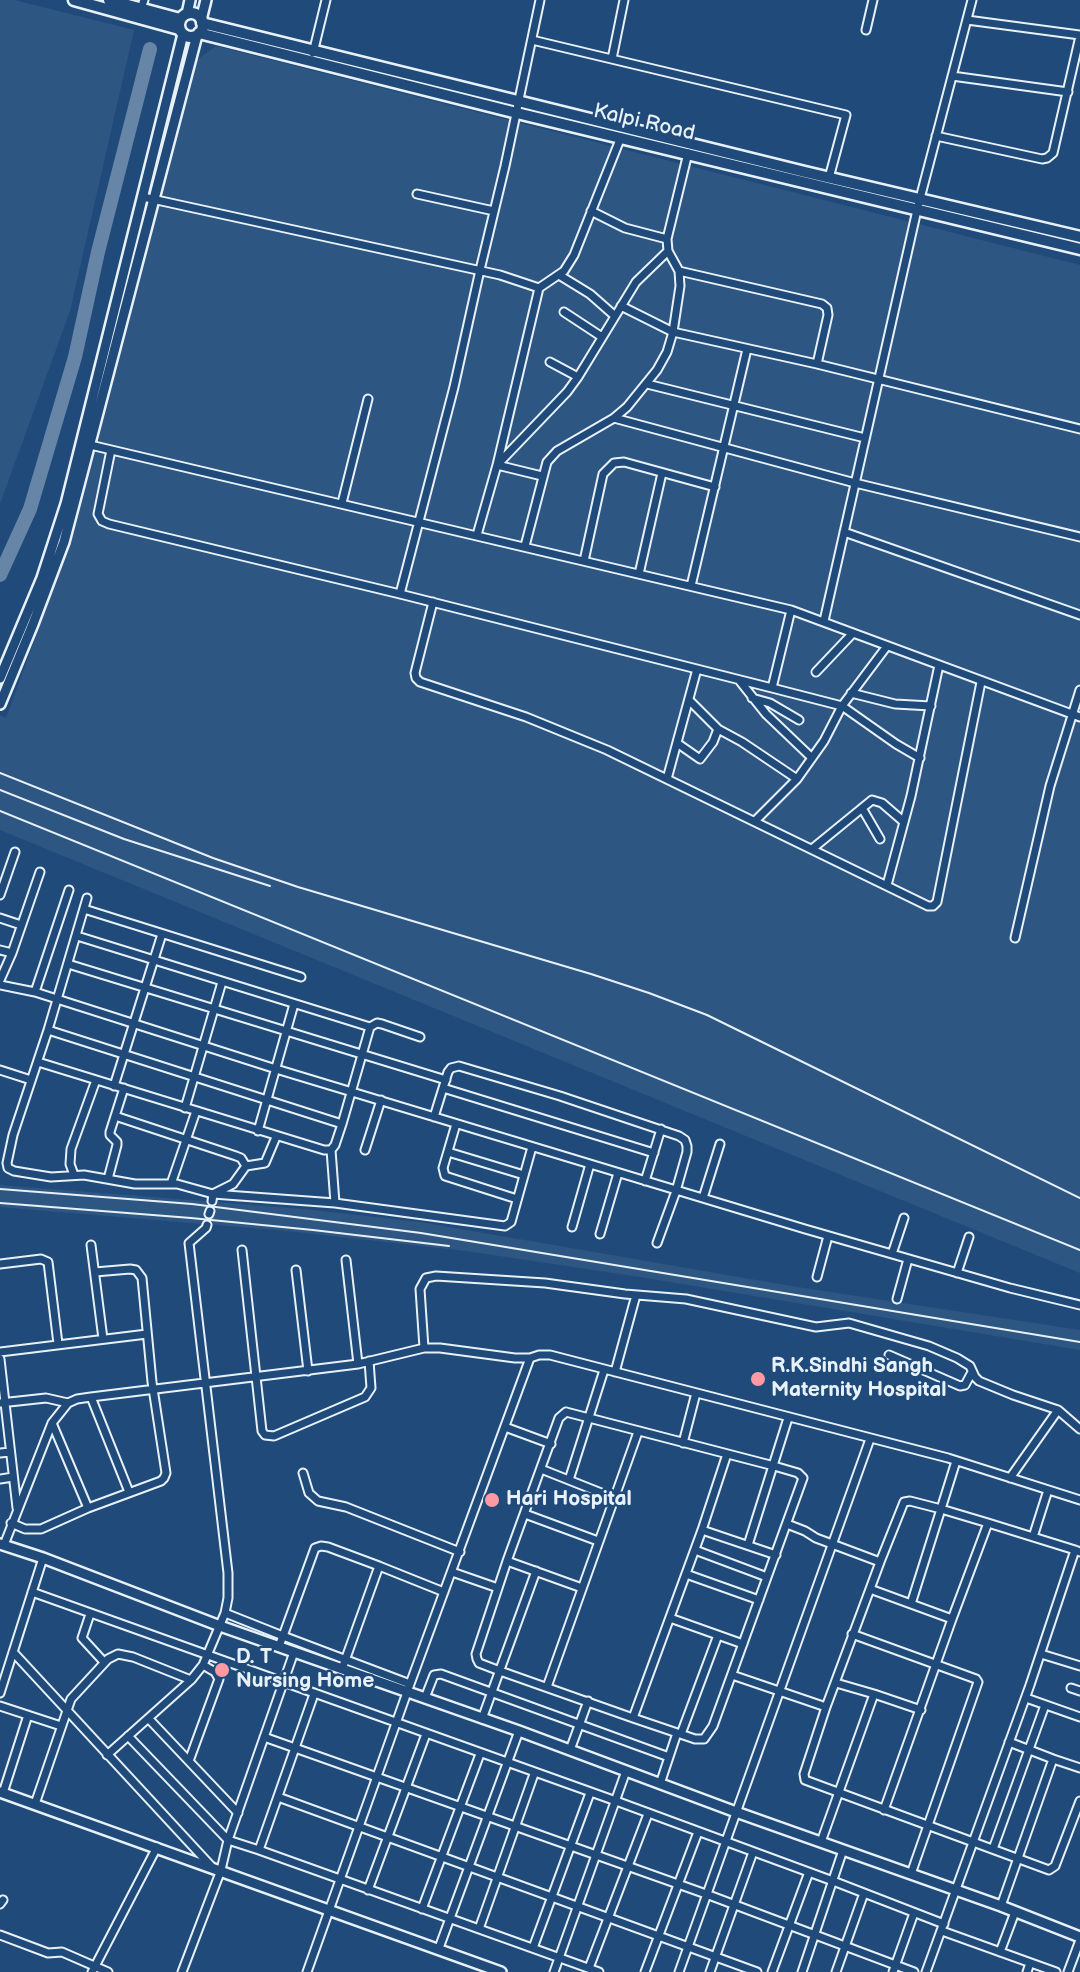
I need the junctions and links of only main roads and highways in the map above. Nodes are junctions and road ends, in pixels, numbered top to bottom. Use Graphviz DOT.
graph roads {
  1 [pos="74,0"];
  2 [pos="112,0"];
  3 [pos="129,3"];
  4 [pos="143,4"];
  5 [pos="182,24"];
  6 [pos="200,28"];
  7 [pos="1039,233"];
  8 [pos="1080,237"];
  9 [pos="1080,249"];
  1 -- 5 [label="main road, Kalpi Road"];
  2 -- 3 [label="main road, Kalpi Road"];
  3 -- 4 [label="main road, Kalpi Road"];
  4 -- 5 [label="main road, Kalpi Road"];
  5 -- 6 [label="main road, Kalpi Road"];
  5 -- 6 [label="main road, Kalpi Road"];
  6 -- 7 [label="main road, Kalpi Road"];
  6 -- 7 [label="main road, Kalpi Road"];
  7 -- 8 [label="main road, Kalpi Road"];
  7 -- 9 [label="main road, Kalpi Road"];
}
